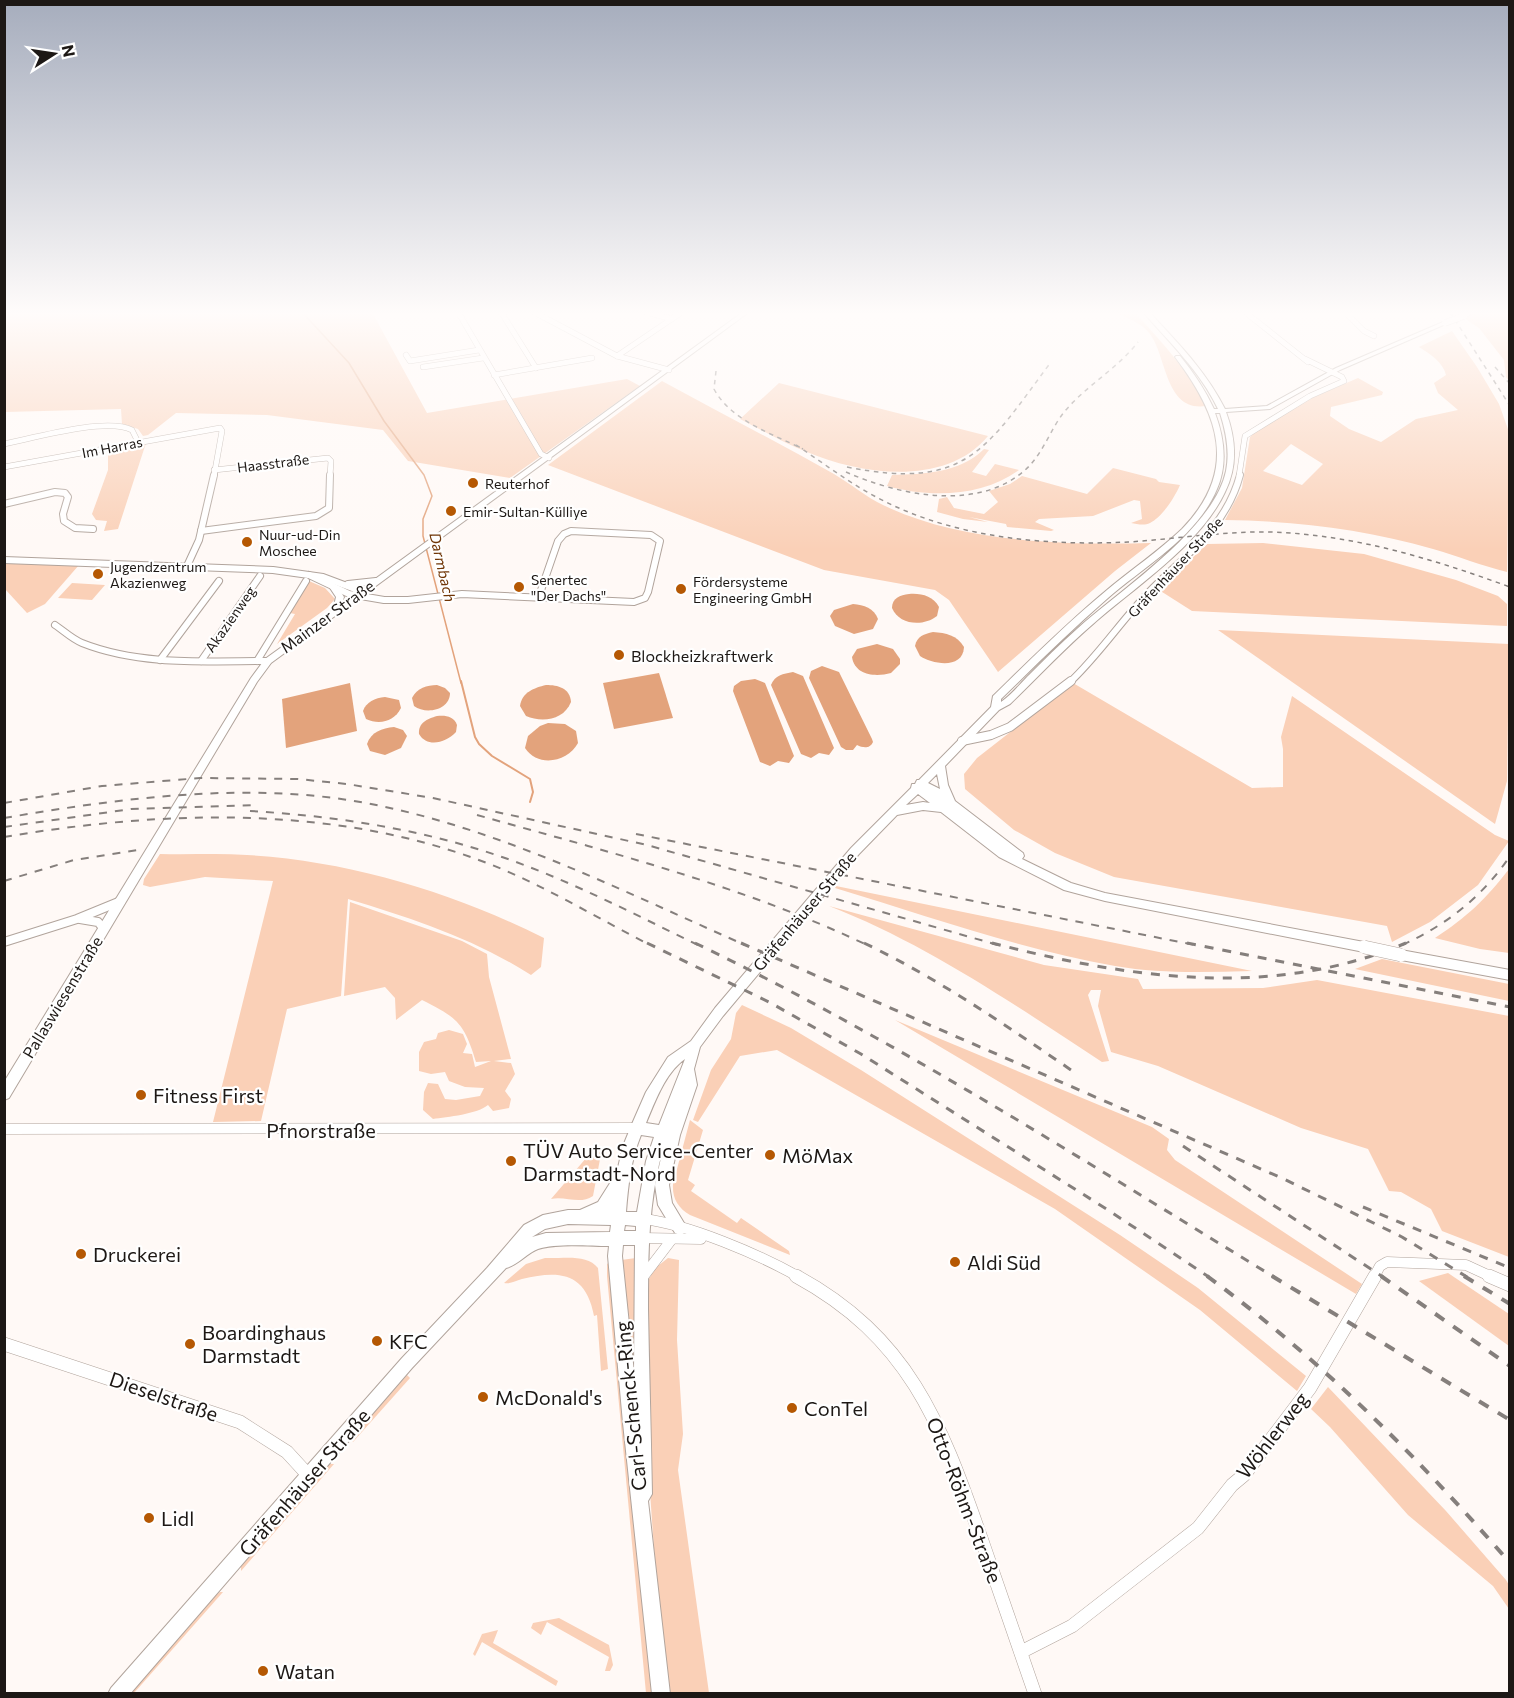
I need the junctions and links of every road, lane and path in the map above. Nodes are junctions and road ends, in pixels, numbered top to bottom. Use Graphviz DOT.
graph roads {
  1 [pos="505,391"];
  2 [pos="641,391"];
  3 [pos="1202,391"];
  4 [pos="1211,391"];
  5 [pos="1297,391"];
  6 [pos="1304,391"];
  7 [pos="1322,391"];
  8 [pos="1213,412"];
  9 [pos="1224,413"];
  10 [pos="1238,418"];
  11 [pos="1228,428"];
  12 [pos="138,442"];
  13 [pos="4,444"];
  14 [pos="549,458"];
  15 [pos="4,468"];
  16 [pos="214,470"];
  17 [pos="4,504"];
  18 [pos="93,529"];
  19 [pos="201,531"];
  20 [pos="4,560"];
  21 [pos="187,566"];
  22 [pos="260,576"];
  23 [pos="307,578"];
  24 [pos="219,581"];
  25 [pos="376,581"];
  26 [pos="345,584"];
  27 [pos="334,588"];
  28 [pos="358,594"];
  29 [pos="539,596"];
  30 [pos="336,610"];
  31 [pos="56,626"];
  32 [pos="160,660"];
  33 [pos="201,661"];
  34 [pos="263,661"];
  35 [pos="996,708"];
  36 [pos="962,741"];
  37 [pos="940,764"];
  38 [pos="918,785"];
  39 [pos="948,807"];
  40 [pos="892,812"];
  41 [pos="121,901"];
  42 [pos="77,919"];
  43 [pos="104,929"];
  44 [pos="4,942"];
  45 [pos="1509,975"];
  46 [pos="695,1045"];
  47 [pos="689,1071"];
  48 [pos="4,1094"];
  49 [pos="637,1128"];
  50 [pos="4,1129"];
  51 [pos="662,1132"];
  52 [pos="624,1170"];
  53 [pos="578,1217"];
  54 [pos="617,1218"];
  55 [pos="644,1219"];
  56 [pos="676,1234"];
  57 [pos="642,1238"];
  58 [pos="615,1239"];
  59 [pos="492,1273"];
  60 [pos="641,1281"];
  61 [pos="1509,1285"];
  62 [pos="4,1344"];
  63 [pos="309,1476"];
  64 [pos="646,1572"];
  65 [pos="1021,1653"];
  66 [pos="117,1694"];
  67 [pos="661,1694"];
  68 [pos="1035,1694"];
  1 -- 14 [label="street"];
  2 -- 14 [label="main road, Mainzer Straße"];
  3 -- 8 [label="main road"];
  4 -- 9 [label="main road"];
  5 -- 9 [label="main road"];
  6 -- 10 [label="main road"];
  7 -- 36 [label="street, Gräfenhäuser Straße"];
  8 -- 9 [label="main road"];
  8 -- 35 [label="main road"];
  9 -- 10 [label="main road"];
  9 -- 11 [label="main road"];
  10 -- 11 [label="main road"];
  11 -- 35 [label="main road"];
  12 -- 13 [label="street"];
  12 -- 15 [label="street, Im Harras"];
  12 -- 16 [label="street, Im Harras"];
  14 -- 25 [label="main road, Mainzer Straße"];
  16 -- 19 [label="street"];
  16 -- 19 [label="street, Haasstraße"];
  17 -- 18 [label="street"];
  19 -- 21 [label="street"];
  20 -- 21 [label="street"];
  21 -- 23 [label="street"];
  22 -- 33 [label="street, Akazienweg"];
  23 -- 26 [label="street"];
  23 -- 27 [label="street"];
  23 -- 34 [label="street"];
  24 -- 32 [label="street, Akazienweg"];
  25 -- 26 [label="street"];
  25 -- 28 [label="main road, Mainzer Straße"];
  26 -- 28 [label="street"];
  27 -- 28 [label="street"];
  27 -- 30 [label="main road"];
  28 -- 29 [label="street"];
  28 -- 30 [label="main road, Mainzer Straße"];
  29 -- 29 [label="street"];
  30 -- 34 [label="main road, Mainzer Straße"];
  31 -- 32 [label="street, Akazienweg"];
  32 -- 33 [label="street, Akazienweg"];
  33 -- 34 [label="street, Akazienweg"];
  34 -- 41 [label="main road, Mainzer Straße"];
  35 -- 36 [label="main road, Gräfenhäuser Straße"];
  36 -- 37 [label="main road, Gräfenhäuser Straße"];
  37 -- 38 [label="main road, Gräfenhäuser Straße"];
  37 -- 39 [label="main road"];
  38 -- 39 [label="main road"];
  38 -- 40 [label="main road, Gräfenhäuser Straße"];
  39 -- 40 [label="main road"];
  39 -- 45 [label="main road, bridge"];
  40 -- 46 [label="main road, Gräfenhäuser Straße"];
  41 -- 42 [label="street"];
  41 -- 43 [label="main road, Pallaswiesenstraße"];
  42 -- 43 [label="street"];
  42 -- 44 [label="street"];
  43 -- 48 [label="main road, Pallaswiesenstraße"];
  46 -- 47 [label="main road, Gräfenhäuser Straße"];
  46 -- 49 [label="main road, Gräfenhäuser Straße"];
  47 -- 51 [label="main road, Gräfenhäuser Straße"];
  47 -- 56 [label="main road"];
  49 -- 50 [label="street, Pfnorstraße"];
  49 -- 51 [label="main road"];
  49 -- 52 [label="main road, Gräfenhäuser Straße"];
  51 -- 55 [label="main road, Gräfenhäuser Straße"];
  52 -- 53 [label="main road"];
  52 -- 54 [label="main road, Gräfenhäuser Straße"];
  53 -- 54 [label="main road, Gräfenhäuser Straße"];
  53 -- 59 [label="main road, Gräfenhäuser Straße"];
  54 -- 55 [label="main road, Gräfenhäuser Straße"];
  54 -- 58 [label="main road, Carl-Schenck-Ring"];
  55 -- 56 [label="street, Otto-Röhm-Straße"];
  55 -- 57 [label="main road, Gräfenhäuser Straße"];
  56 -- 57 [label="street, Otto-Röhm-Straße"];
  56 -- 60 [label="street"];
  56 -- 65 [label="street, Otto-Röhm-Straße"];
  57 -- 58 [label="main road, Gräfenhäuser Straße"];
  57 -- 60 [label="main road, Carl-Schenck-Ring"];
  58 -- 59 [label="main road, Gräfenhäuser Straße"];
  58 -- 64 [label="main road, Carl-Schenck-Ring"];
  59 -- 63 [label="main road, Gräfenhäuser Straße"];
  60 -- 64 [label="main road, Carl-Schenck-Ring"];
  61 -- 65 [label="street, Wöhlerweg"];
  62 -- 63 [label="street, Dieselstraße"];
  63 -- 66 [label="main road, Gräfenhäuser Straße"];
  64 -- 67 [label="main road, Carl-Schenck-Ring"];
  65 -- 68 [label="street, Otto-Röhm-Straße"];
}
